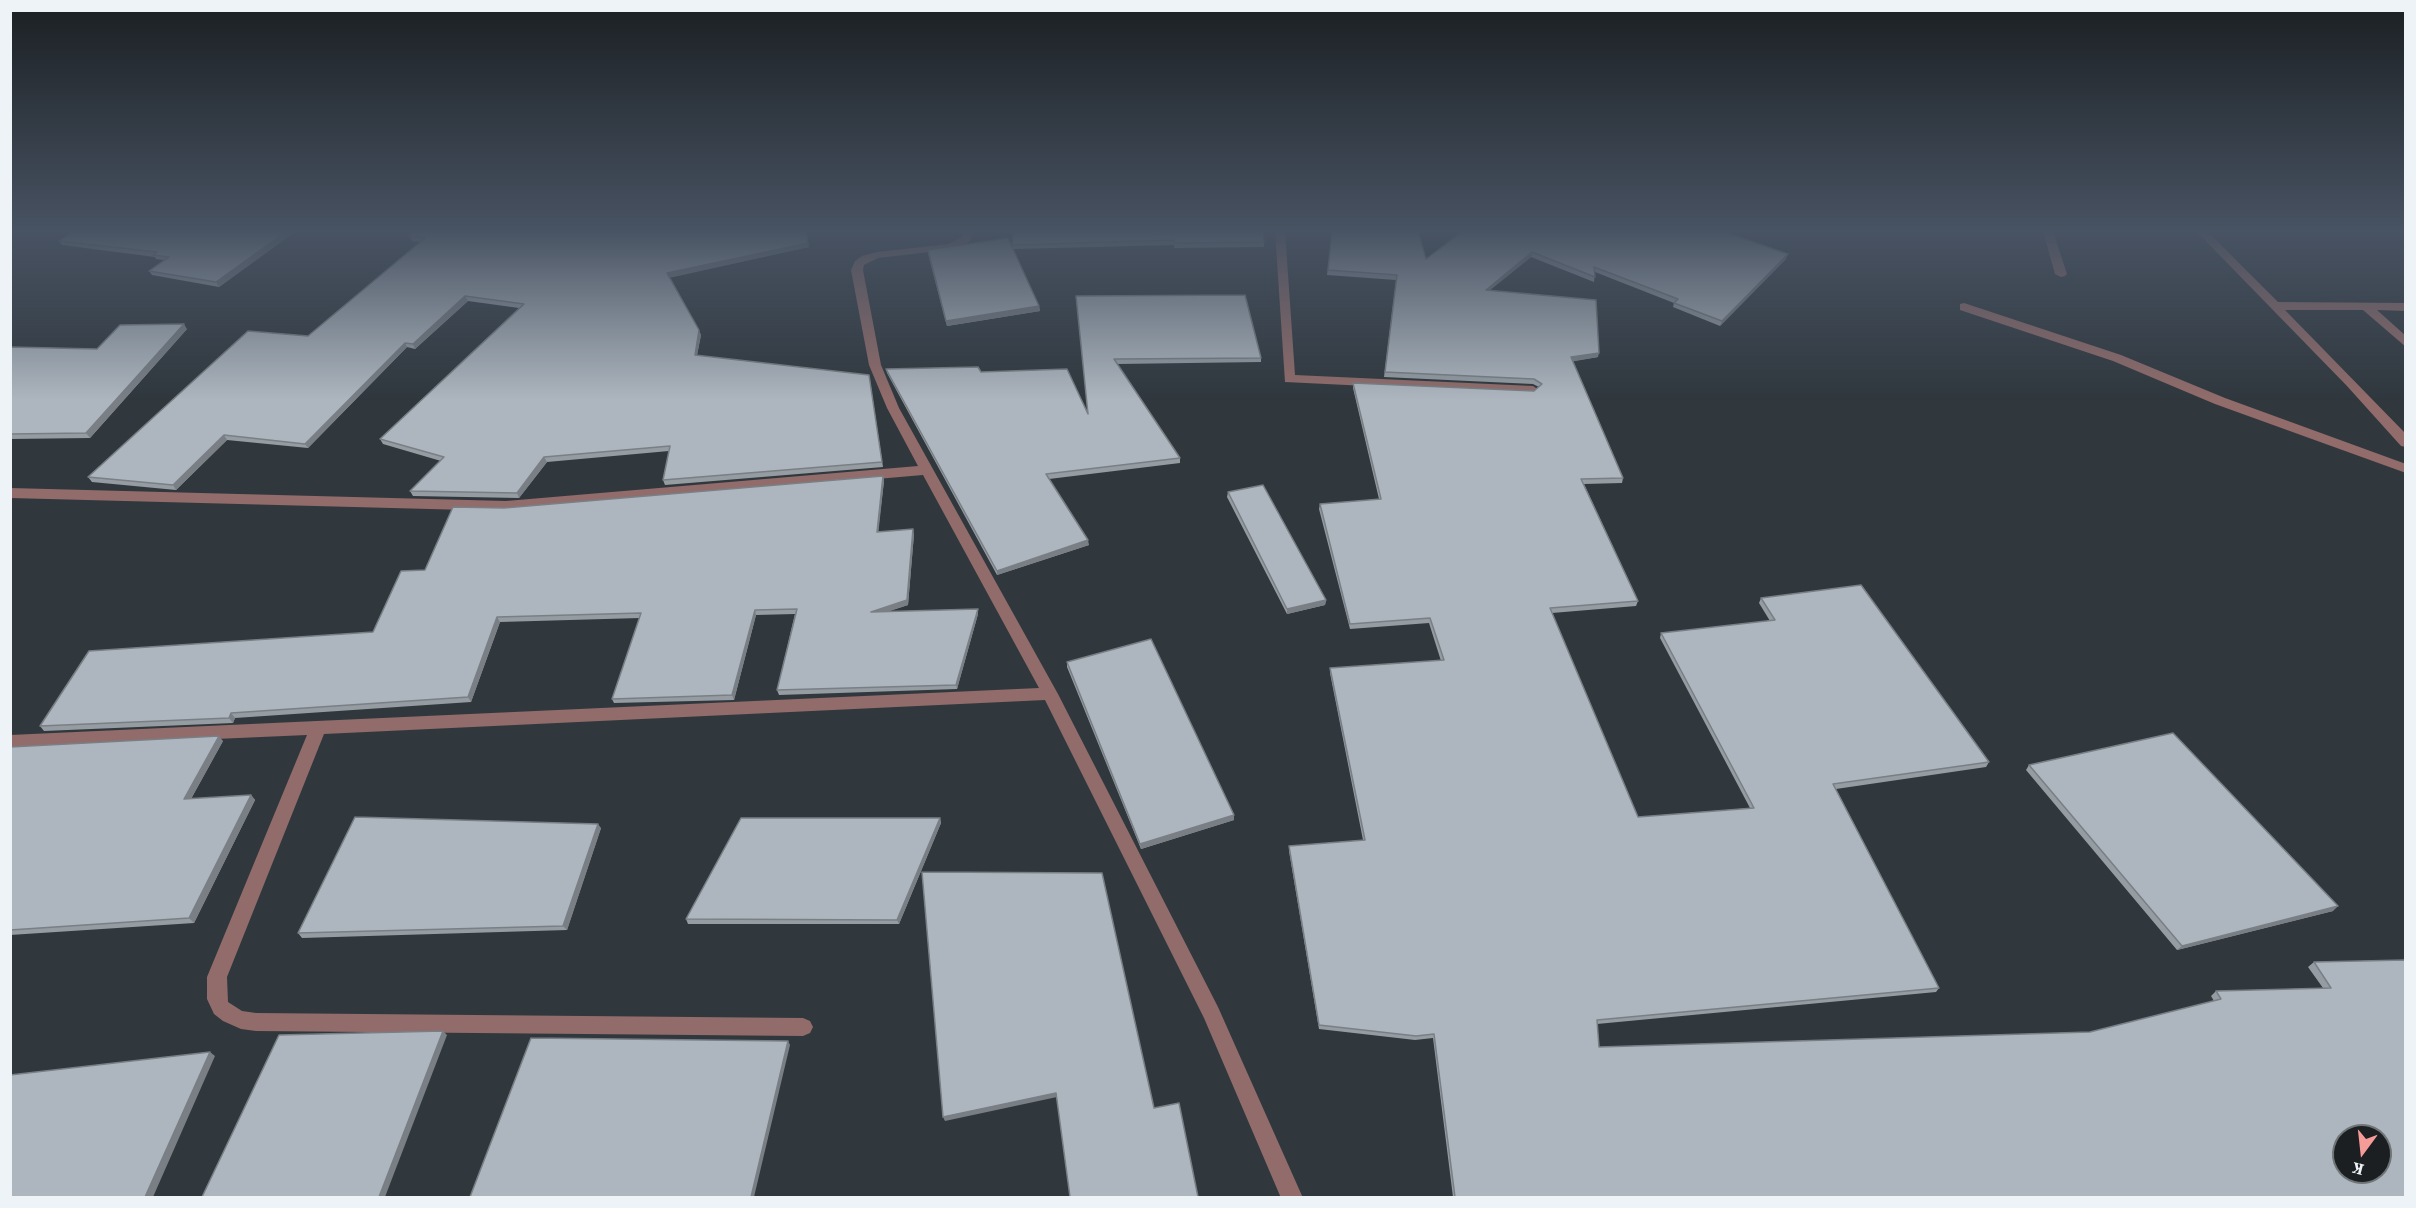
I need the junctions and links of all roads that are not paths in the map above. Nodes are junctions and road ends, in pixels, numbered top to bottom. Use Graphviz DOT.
graph roads {
  1 [pos="860,287"];
  2 [pos="1283,287"];
  3 [pos="2257,287"];
  4 [pos="2275,306"];
  5 [pos="1964,307"];
  6 [pos="2366,307"];
  7 [pos="2406,307"];
  8 [pos="2406,343"];
  9 [pos="1533,390"];
  10 [pos="2406,443"];
  11 [pos="2406,469"];
  12 [pos="928,470"];
  13 [pos="10,494"];
  14 [pos="1050,694"];
  15 [pos="318,728"];
  16 [pos="10,742"];
  17 [pos="803,1027"];
  18 [pos="1293,1197"];
  1 -- 12 [label="street"];
  2 -- 9 [label="street"];
  3 -- 4 [label="street"];
  4 -- 6 [label="street"];
  4 -- 10 [label="street"];
  5 -- 11 [label="street"];
  6 -- 7 [label="street"];
  6 -- 8 [label="street"];
  12 -- 13 [label="street"];
  12 -- 14 [label="street"];
  14 -- 15 [label="street"];
  14 -- 18 [label="street"];
  15 -- 16 [label="street"];
  15 -- 17 [label="street"];
}
